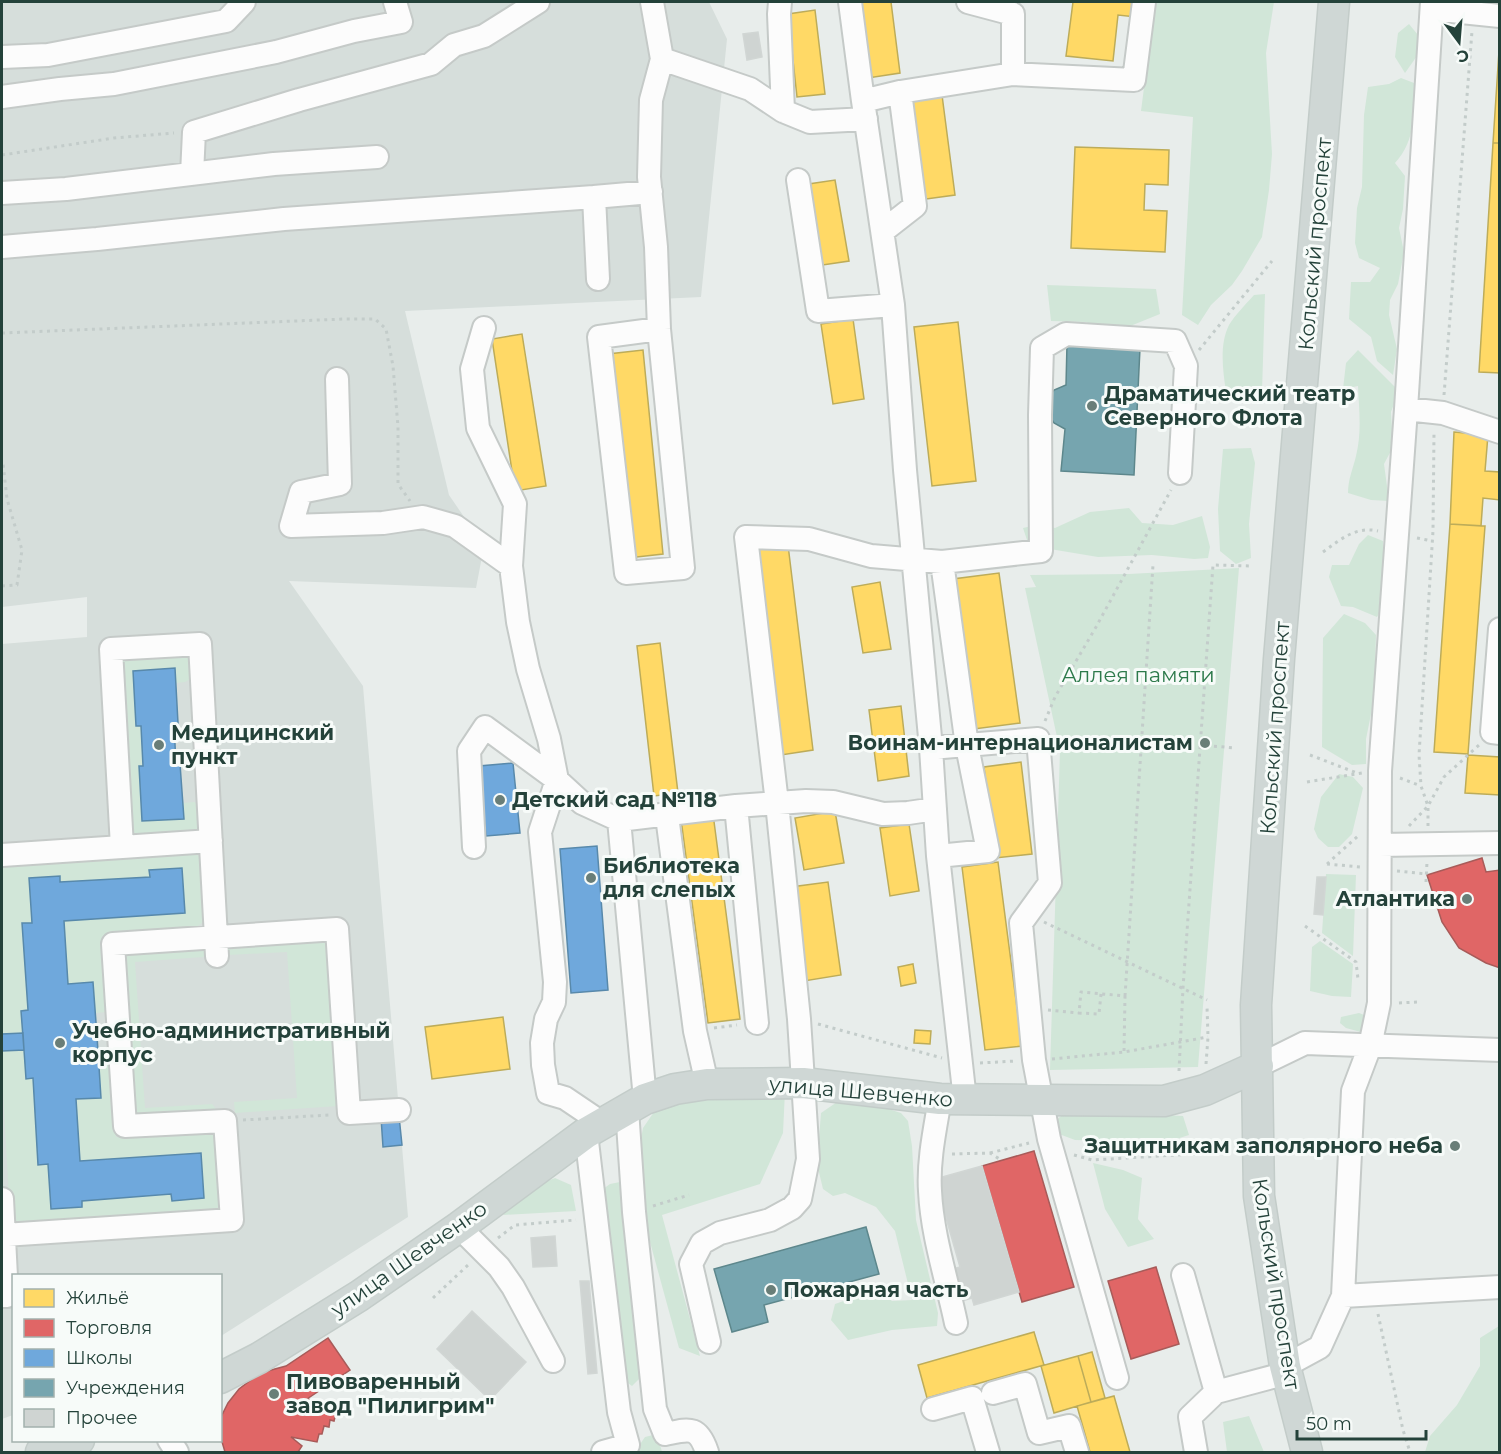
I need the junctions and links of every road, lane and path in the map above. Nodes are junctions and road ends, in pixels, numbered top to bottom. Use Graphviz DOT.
graph roads {
  1 [pos="244,2"];
  2 [pos="395,2"];
  3 [pos="538,2"];
  4 [pos="652,2"];
  5 [pos="780,2"];
  6 [pos="850,2"];
  7 [pos="968,2"];
  8 [pos="1144,2"];
  9 [pos="1334,2"];
  10 [pos="1432,5"];
  11 [pos="1474,13"];
  12 [pos="1500,16"];
  13 [pos="2,57"];
  14 [pos="662,59"];
  15 [pos="1012,74"];
  16 [pos="900,92"];
  17 [pos="2,97"];
  18 [pos="865,110"];
  19 [pos="783,111"];
  20 [pos="194,132"];
  21 [pos="2,155"];
  22 [pos="377,157"];
  23 [pos="192,174"];
  24 [pos="798,180"];
  25 [pos="651,192"];
  26 [pos="2,193"];
  27 [pos="594,197"];
  28 [pos="883,231"];
  29 [pos="2,247"];
  30 [pos="1272,261"];
  31 [pos="598,279"];
  32 [pos="893,305"];
  33 [pos="484,328"];
  34 [pos="659,328"];
  35 [pos="2,333"];
  36 [pos="1186,366"];
  37 [pos="337,379"];
  38 [pos="1406,409"];
  39 [pos="1443,414"];
  40 [pos="1500,432"];
  41 [pos="3,463"];
  42 [pos="1180,473"];
  43 [pos="421,518"];
  44 [pos="914,558"];
  45 [pos="942,562"];
  46 [pos="1153,565"];
  47 [pos="511,566"];
  48 [pos="1252,566"];
  49 [pos="2,586"];
  50 [pos="1500,629"];
  51 [pos="1496,733"];
  52 [pos="1038,739"];
  53 [pos="1199,745"];
  54 [pos="967,746"];
  55 [pos="1235,747"];
  56 [pos="932,748"];
  57 [pos="1310,755"];
  58 [pos="1359,773"];
  59 [pos="558,780"];
  60 [pos="777,803"];
  61 [pos="736,806"];
  62 [pos="1428,806"];
  63 [pos="935,809"];
  64 [pos="667,816"];
  65 [pos="619,820"];
  66 [pos="1408,827"];
  67 [pos="1358,836"];
  68 [pos="211,841"];
  69 [pos="1500,843"];
  70 [pos="1427,844"];
  71 [pos="1380,845"];
  72 [pos="122,847"];
  73 [pos="474,848"];
  74 [pos="2,855"];
  75 [pos="938,856"];
  76 [pos="1327,864"];
  77 [pos="1426,882"];
  78 [pos="1027,914"];
  79 [pos="1305,926"];
  80 [pos="217,946"];
  81 [pos="1128,960"];
  82 [pos="1359,982"];
  83 [pos="1183,988"];
  84 [pos="1101,994"];
  85 [pos="1125,996"];
  86 [pos="1207,1000"];
  87 [pos="1206,1006"];
  88 [pos="1029,1008"];
  89 [pos="1079,1013"];
  90 [pos="757,1023"];
  91 [pos="1370,1046"];
  92 [pos="1500,1050"];
  93 [pos="1124,1052"];
  94 [pos="1206,1066"];
  95 [pos="1258,1066"];
  96 [pos="1179,1071"];
  97 [pos="803,1083"];
  98 [pos="707,1084"];
  99 [pos="952,1099"];
  100 [pos="1041,1100"];
  101 [pos="399,1110"];
  102 [pos="224,1112"];
  103 [pos="349,1113"];
  104 [pos="615,1116"];
  105 [pos="1024,1144"];
  106 [pos="990,1153"];
  107 [pos="1210,1153"];
  108 [pos="932,1155"];
  109 [pos="1092,1160"];
  110 [pos="1001,1161"];
  111 [pos="689,1196"];
  112 [pos="2,1199"];
  113 [pos="634,1212"];
  114 [pos="595,1218"];
  115 [pos="459,1227"];
  116 [pos="4,1235"];
  117 [pos="483,1251"];
  118 [pos="1183,1275"];
  119 [pos="1500,1287"];
  120 [pos="1374,1294"];
  121 [pos="2,1296"];
  122 [pos="1343,1296"];
  123 [pos="433,1298"];
  124 [pos="956,1323"];
  125 [pos="709,1342"];
  126 [pos="553,1361"];
  127 [pos="1286,1369"];
  128 [pos="222,1377"];
  129 [pos="1117,1377"];
  130 [pos="1216,1392"];
  131 [pos="993,1394"];
  132 [pos="933,1409"];
  133 [pos="73,1442"];
  134 [pos="667,1443"];
  135 [pos="629,1449"];
  136 [pos="41,1452"];
  137 [pos="603,1452"];
  138 [pos="707,1452"];
  139 [pos="988,1452"];
  140 [pos="1077,1452"];
  141 [pos="1196,1452"];
  142 [pos="1307,1452"];
  143 [pos="1410,1452"];
  1 -- 13 [label="street"];
  2 -- 17 [label="street"];
  3 -- 20 [label="street"];
  4 -- 14 [label="street"];
  5 -- 19 [label="street"];
  6 -- 18 [label="street"];
  7 -- 15 [label="street"];
  8 -- 15 [label="street"];
  9 -- 95 [label="main road, Кольский проспект"];
  10 -- 11 [label="street"];
  10 -- 38 [label="street"];
  11 -- 12 [label="street"];
  11 -- 39 [label="path"];
  14 -- 19 [label="street"];
  14 -- 25 [label="street"];
  15 -- 16 [label="street"];
  16 -- 18 [label="street"];
  16 -- 28 [label="street"];
  18 -- 19 [label="street"];
  18 -- 28 [label="street"];
  20 -- 21 [label="path"];
  20 -- 23 [label="street"];
  22 -- 23 [label="street"];
  23 -- 26 [label="street"];
  24 -- 32 [label="street"];
  25 -- 27 [label="street"];
  25 -- 34 [label="street"];
  27 -- 29 [label="street"];
  27 -- 31 [label="street"];
  28 -- 32 [label="street"];
  30 -- 36 [label="path"];
  32 -- 44 [label="street"];
  33 -- 47 [label="street"];
  34 -- 34 [label="street"];
  35 -- 43 [label="path"];
  36 -- 42 [label="street"];
  36 -- 45 [label="street"];
  37 -- 43 [label="street"];
  38 -- 39 [label="street"];
  38 -- 71 [label="street"];
  39 -- 40 [label="street"];
  39 -- 62 [label="path"];
  41 -- 49 [label="path"];
  42 -- 52 [label="path"];
  43 -- 47 [label="street"];
  44 -- 45 [label="street"];
  44 -- 56 [label="street"];
  44 -- 60 [label="street"];
  45 -- 54 [label="street"];
  46 -- 81 [label="path"];
  47 -- 59 [label="street"];
  48 -- 53 [label="path"];
  50 -- 51 [label="street"];
  51 -- 62 [label="path"];
  52 -- 54 [label="street"];
  52 -- 78 [label="street"];
  53 -- 55 [label="path"];
  53 -- 83 [label="path"];
  54 -- 56 [label="street"];
  54 -- 75 [label="street"];
  56 -- 63 [label="street"];
  57 -- 58 [label="path"];
  59 -- 65 [label="street"];
  59 -- 73 [label="street"];
  59 -- 104 [label="street"];
  60 -- 61 [label="street"];
  60 -- 63 [label="street"];
  60 -- 97 [label="street"];
  61 -- 64 [label="street"];
  61 -- 90 [label="street"];
  62 -- 66 [label="path"];
  62 -- 70 [label="path"];
  63 -- 75 [label="street"];
  64 -- 65 [label="street"];
  64 -- 98 [label="street"];
  65 -- 104 [label="street"];
  67 -- 76 [label="path"];
  68 -- 72 [label="street"];
  68 -- 72 [label="street"];
  68 -- 80 [label="street"];
  69 -- 70 [label="street"];
  70 -- 71 [label="street"];
  70 -- 77 [label="path"];
  71 -- 91 [label="street"];
  72 -- 74 [label="street"];
  75 -- 99 [label="street"];
  78 -- 81 [label="path"];
  78 -- 88 [label="street"];
  79 -- 82 [label="path"];
  80 -- 102 [label="street"];
  80 -- 103 [label="street"];
  81 -- 83 [label="path"];
  81 -- 85 [label="path"];
  83 -- 86 [label="path"];
  83 -- 96 [label="path"];
  84 -- 85 [label="path"];
  84 -- 89 [label="path"];
  84 -- 89 [label="path"];
  85 -- 93 [label="path"];
  87 -- 94 [label="path"];
  88 -- 89 [label="path"];
  88 -- 100 [label="street"];
  91 -- 92 [label="street"];
  91 -- 95 [label="street"];
  91 -- 122 [label="street"];
  95 -- 100 [label="main road, улица Шевченко"];
  95 -- 127 [label="main road, Кольский проспект"];
  97 -- 98 [label="main road, улица Шевченко"];
  97 -- 99 [label="main road, улица Шевченко"];
  97 -- 125 [label="street"];
  98 -- 104 [label="main road, улица Шевченко"];
  99 -- 100 [label="main road, улица Шевченко"];
  99 -- 108 [label="street"];
  100 -- 129 [label="street"];
  101 -- 103 [label="street"];
  102 -- 103 [label="path"];
  102 -- 116 [label="street"];
  104 -- 113 [label="street"];
  104 -- 114 [label="street"];
  104 -- 115 [label="main road, улица Шевченко"];
  105 -- 106 [label="path"];
  106 -- 108 [label="path"];
  106 -- 110 [label="path"];
  107 -- 109 [label="path"];
  108 -- 124 [label="street"];
  111 -- 113 [label="path"];
  112 -- 116 [label="street"];
  113 -- 134 [label="street"];
  114 -- 117 [label="path"];
  114 -- 135 [label="street"];
  115 -- 117 [label="street"];
  115 -- 128 [label="main road, улица Шевченко"];
  116 -- 121 [label="street"];
  117 -- 123 [label="path"];
  117 -- 126 [label="street"];
  118 -- 130 [label="street"];
  119 -- 120 [label="street"];
  120 -- 122 [label="street"];
  120 -- 143 [label="path"];
  122 -- 127 [label="street"];
  127 -- 130 [label="street"];
  127 -- 142 [label="main road, Кольский проспект"];
  130 -- 141 [label="street"];
  131 -- 140 [label="street"];
  132 -- 139 [label="street"];
  133 -- 136 [label="main road"];
  134 -- 138 [label="street"];
  135 -- 137 [label="street"];
}
